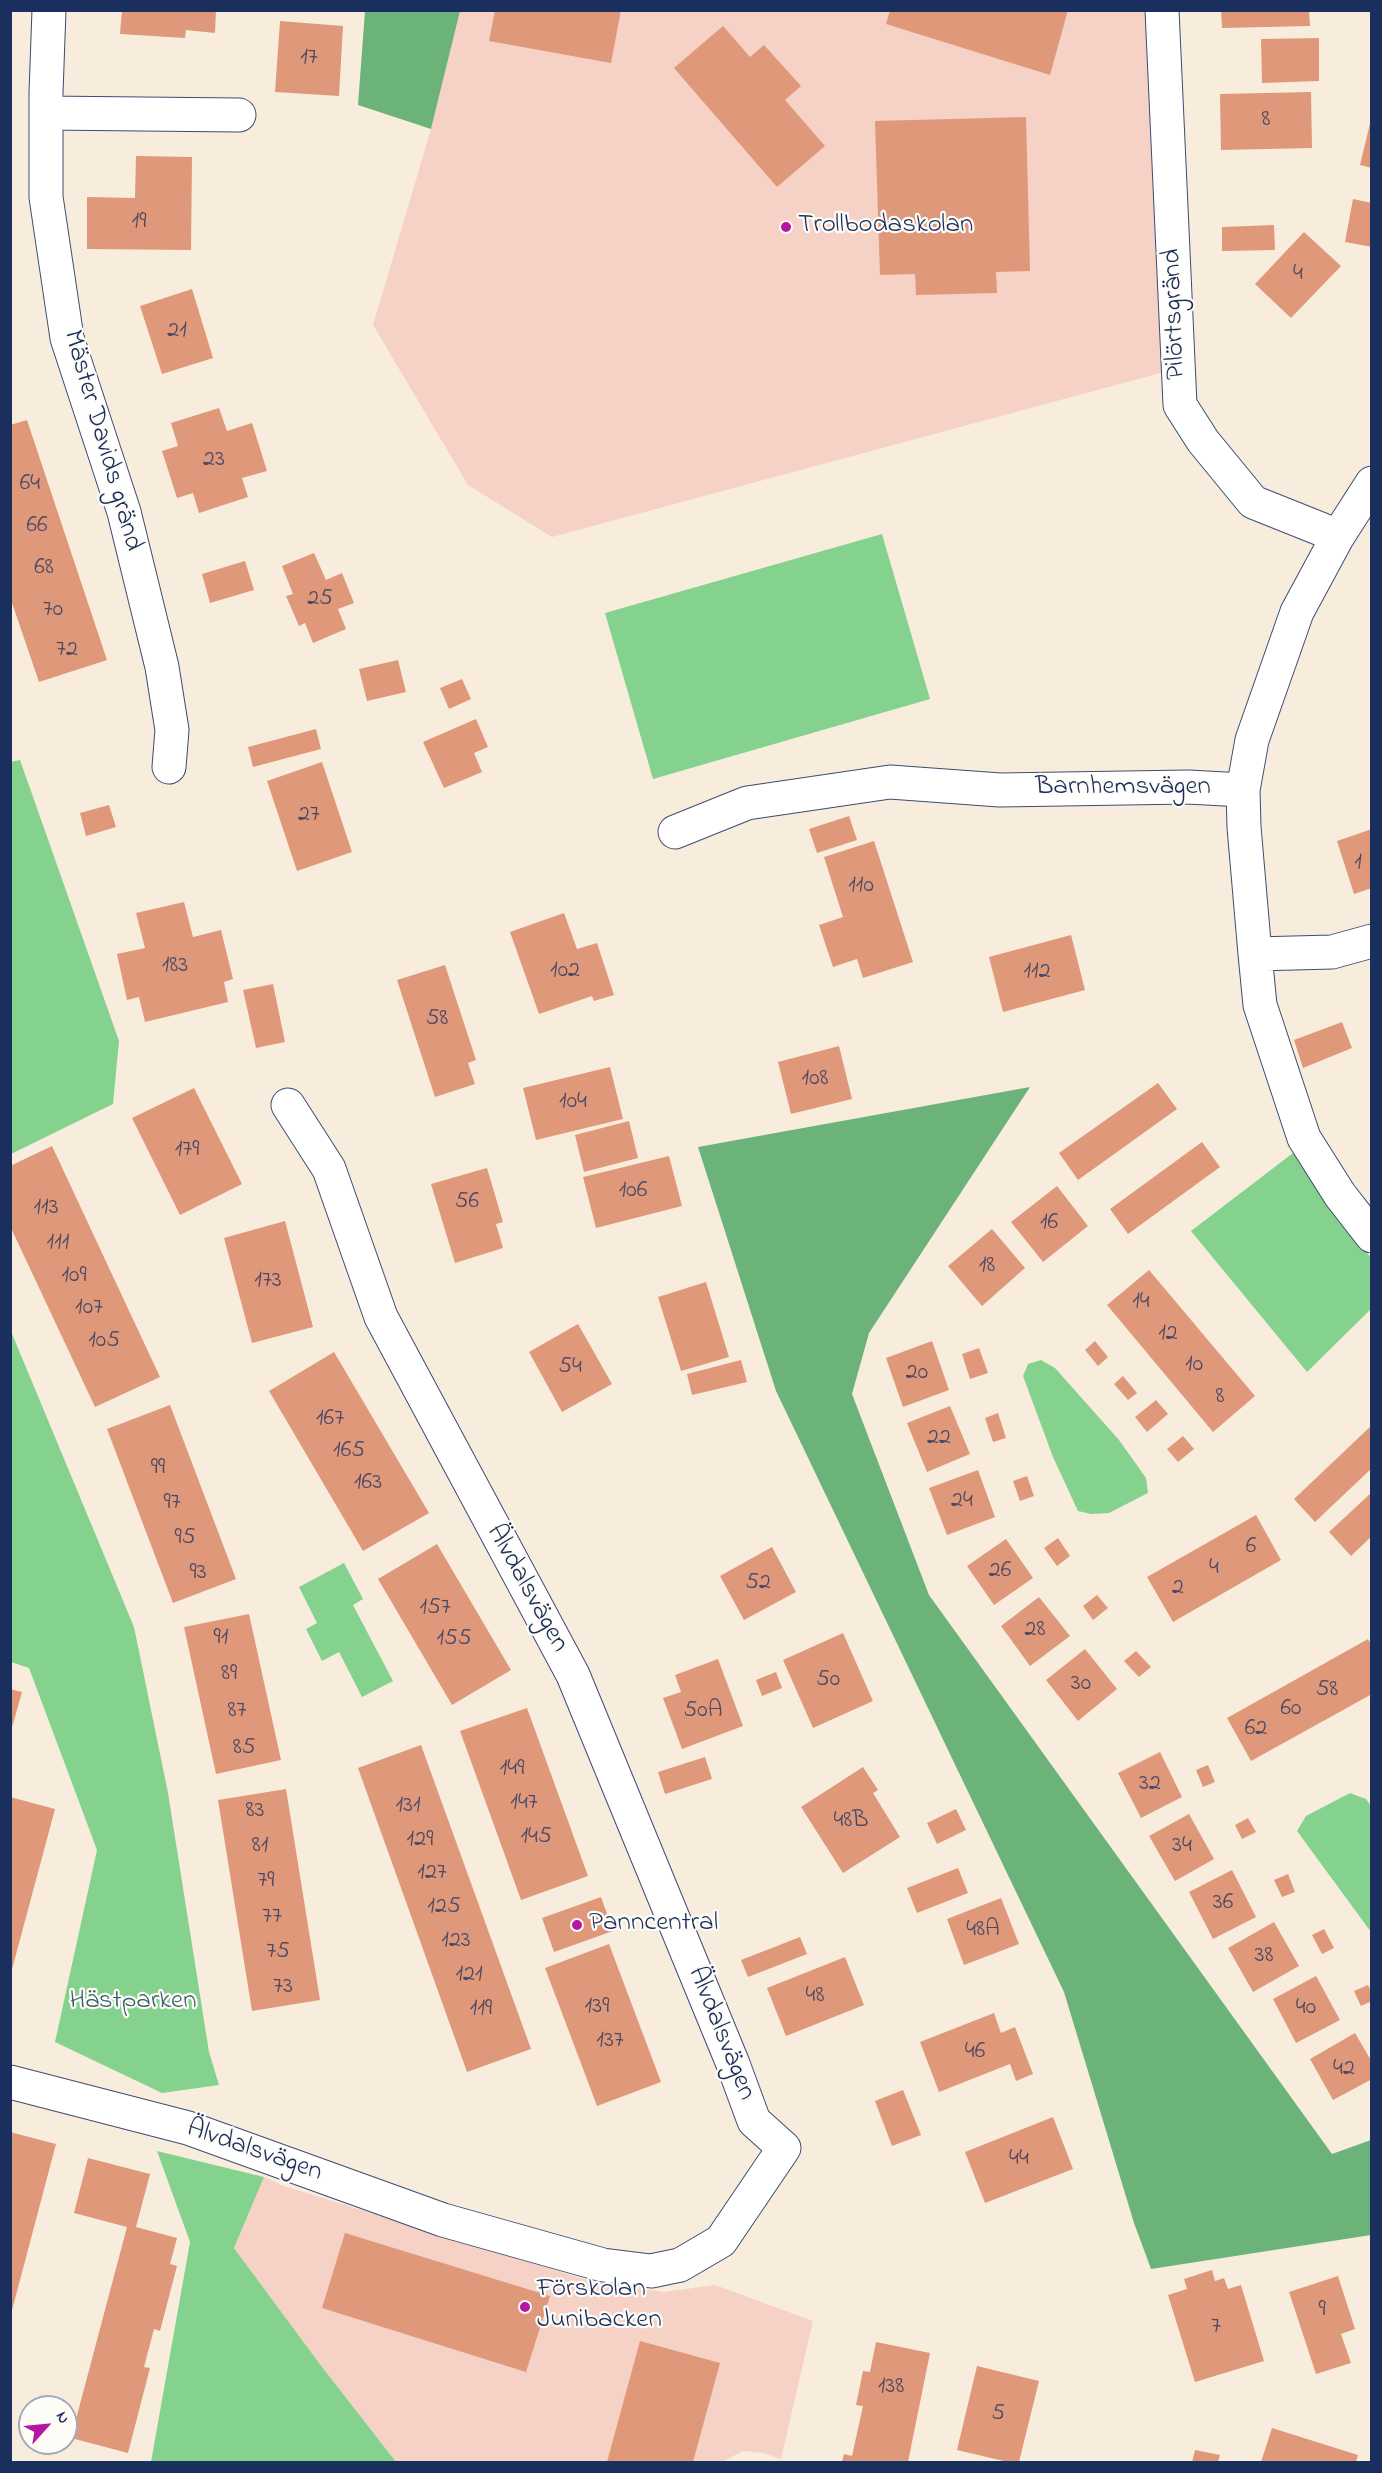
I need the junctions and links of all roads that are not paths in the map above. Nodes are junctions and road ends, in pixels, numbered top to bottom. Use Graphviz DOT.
graph roads {
  1 [pos="49,10"];
  2 [pos="1162,10"];
  3 [pos="46,113"];
  4 [pos="239,115"];
  5 [pos="1371,483"];
  6 [pos="1338,536"];
  7 [pos="169,767"];
  8 [pos="1244,790"];
  9 [pos="675,832"];
  10 [pos="1371,941"];
  11 [pos="1255,954"];
  12 [pos="288,1105"];
  13 [pos="1371,1236"];
  14 [pos="10,2082"];
  1 -- 3 [label="street, Mäster Davids gränd"];
  2 -- 6 [label="street, Pilörtsgränd"];
  3 -- 4 [label="street"];
  3 -- 7 [label="street, Mäster Davids gränd"];
  5 -- 6 [label="street, Barnhemsvägen"];
  6 -- 8 [label="street, Barnhemsvägen"];
  8 -- 9 [label="street, Barnhemsvägen"];
  8 -- 11 [label="street"];
  10 -- 11 [label="street"];
  11 -- 13 [label="street"];
  12 -- 14 [label="street, Älvdalsvägen"];
}
